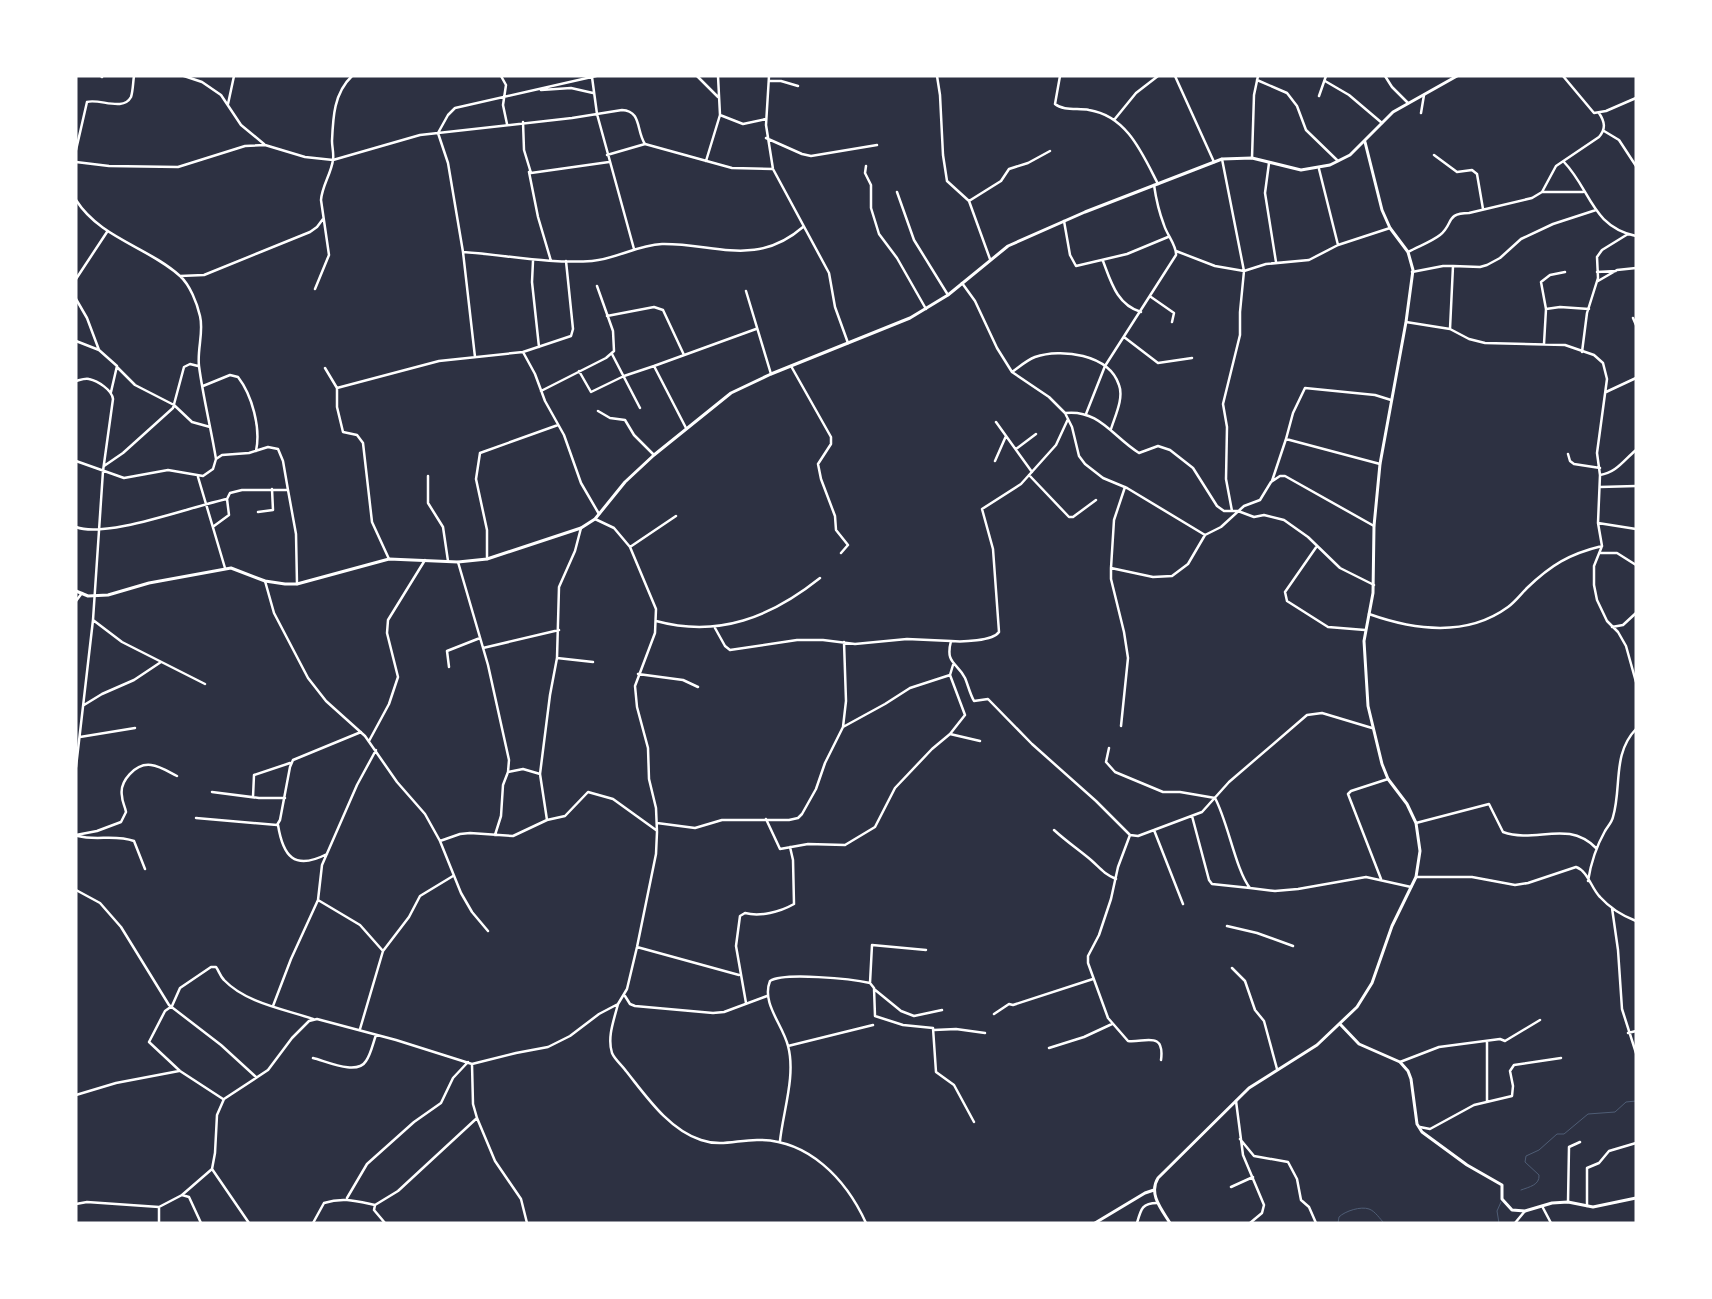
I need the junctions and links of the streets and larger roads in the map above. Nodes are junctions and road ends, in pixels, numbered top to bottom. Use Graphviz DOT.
graph roads {
  1 [pos="134,76"];
  2 [pos="184,76"];
  3 [pos="234,76"];
  4 [pos="352,76"];
  5 [pos="501,76"];
  6 [pos="697,76"];
  7 [pos="718,76"];
  8 [pos="770,76"];
  9 [pos="937,76"];
  10 [pos="1060,76"];
  11 [pos="1158,76"];
  12 [pos="1175,76"];
  13 [pos="1258,76"];
  14 [pos="1326,76"];
  15 [pos="1385,76"];
  16 [pos="1457,76"];
  17 [pos="594,77"];
  18 [pos="1566,77"];
  19 [pos="1257,80"];
  20 [pos="770,81"];
  21 [pos="1325,81"];
  22 [pos="798,86"];
  23 [pos="534,90"];
  24 [pos="593,93"];
  25 [pos="1424,95"];
  26 [pos="1319,96"];
  27 [pos="503,97"];
  28 [pos="719,98"];
  29 [pos="1636,98"];
  30 [pos="1408,103"];
  31 [pos="228,104"];
  32 [pos="1599,113"];
  33 [pos="597,114"];
  34 [pos="1421,114"];
  35 [pos="720,115"];
  36 [pos="766,119"];
  37 [pos="1114,120"];
  38 [pos="523,122"];
  39 [pos="1382,123"];
  40 [pos="507,124"];
  41 [pos="1604,131"];
  42 [pos="438,133"];
  43 [pos="766,138"];
  44 [pos="1364,142"];
  45 [pos="645,144"];
  46 [pos="265,145"];
  47 [pos="877,145"];
  48 [pos="76,150"];
  49 [pos="1050,151"];
  50 [pos="607,154"];
  51 [pos="1434,155"];
  52 [pos="1252,158"];
  53 [pos="1222,159"];
  54 [pos="333,160"];
  55 [pos="706,161"];
  56 [pos="1338,161"];
  57 [pos="76,162"];
  58 [pos="609,162"];
  59 [pos="1214,162"];
  60 [pos="1269,162"];
  61 [pos="1564,162"];
  62 [pos="866,166"];
  63 [pos="1636,166"];
  64 [pos="1319,168"];
  65 [pos="773,169"];
  66 [pos="529,172"];
  67 [pos="1156,185"];
  68 [pos="897,192"];
  69 [pos="1542,192"];
  70 [pos="1583,192"];
  71 [pos="76,200"];
  72 [pos="969,201"];
  73 [pos="1483,209"];
  74 [pos="1596,210"];
  75 [pos="323,219"];
  76 [pos="1064,221"];
  77 [pos="803,227"];
  78 [pos="1390,228"];
  79 [pos="107,232"];
  80 [pos="1628,234"];
  81 [pos="1168,236"];
  82 [pos="1636,236"];
  83 [pos="1338,245"];
  84 [pos="634,249"];
  85 [pos="1176,251"];
  86 [pos="464,252"];
  87 [pos="1408,252"];
  88 [pos="990,259"];
  89 [pos="533,261"];
  90 [pos="551,261"];
  91 [pos="566,261"];
  92 [pos="1103,261"];
  93 [pos="1276,262"];
  94 [pos="1453,266"];
  95 [pos="1636,268"];
  96 [pos="1618,270"];
  97 [pos="1244,271"];
  98 [pos="1412,272"];
  99 [pos="1565,272"];
  100 [pos="1597,272"];
  101 [pos="180,276"];
  102 [pos="76,279"];
  103 [pos="1598,281"];
  104 [pos="962,282"];
  105 [pos="597,286"];
  106 [pos="315,289"];
  107 [pos="746,291"];
  108 [pos="948,295"];
  109 [pos="1151,297"];
  110 [pos="76,299"];
  111 [pos="926,309"];
  112 [pos="1589,309"];
  113 [pos="1546,310"];
  114 [pos="1141,312"];
  115 [pos="607,316"];
  116 [pos="1633,318"];
  117 [pos="1172,322"];
  118 [pos="1406,322"];
  119 [pos="1636,325"];
  120 [pos="1450,328"];
  121 [pos="756,329"];
  122 [pos="1124,338"];
  123 [pos="76,341"];
  124 [pos="848,343"];
  125 [pos="1544,344"];
  126 [pos="539,347"];
  127 [pos="99,350"];
  128 [pos="523,352"];
  129 [pos="1582,352"];
  130 [pos="612,354"];
  131 [pos="684,355"];
  132 [pos="475,357"];
  133 [pos="1192,358"];
  134 [pos="199,366"];
  135 [pos="654,366"];
  136 [pos="791,366"];
  137 [pos="1105,366"];
  138 [pos="117,368"];
  139 [pos="325,368"];
  140 [pos="579,371"];
  141 [pos="1012,372"];
  142 [pos="771,374"];
  143 [pos="624,376"];
  144 [pos="1636,378"];
  145 [pos="76,381"];
  146 [pos="202,386"];
  147 [pos="337,388"];
  148 [pos="541,391"];
  149 [pos="110,392"];
  150 [pos="1605,392"];
  151 [pos="1392,400"];
  152 [pos="174,406"];
  153 [pos="640,408"];
  154 [pos="598,411"];
  155 [pos="1065,413"];
  156 [pos="1086,414"];
  157 [pos="1068,419"];
  158 [pos="996,422"];
  159 [pos="558,425"];
  160 [pos="210,427"];
  161 [pos="686,428"];
  162 [pos="1111,429"];
  163 [pos="1036,434"];
  164 [pos="1006,436"];
  165 [pos="1286,439"];
  166 [pos="1016,449"];
  167 [pos="1636,450"];
  168 [pos="256,451"];
  169 [pos="215,452"];
  170 [pos="1568,454"];
  171 [pos="222,455"];
  172 [pos="654,455"];
  173 [pos="216,459"];
  174 [pos="76,461"];
  175 [pos="995,461"];
  176 [pos="1380,464"];
  177 [pos="104,466"];
  178 [pos="1600,468"];
  179 [pos="103,471"];
  180 [pos="1032,472"];
  181 [pos="1029,475"];
  182 [pos="428,476"];
  183 [pos="1600,476"];
  184 [pos="198,477"];
  185 [pos="1271,482"];
  186 [pos="1636,486"];
  187 [pos="1125,487"];
  188 [pos="1600,487"];
  189 [pos="272,488"];
  190 [pos="288,490"];
  191 [pos="227,499"];
  192 [pos="1096,500"];
  193 [pos="206,504"];
  194 [pos="1232,511"];
  195 [pos="1238,511"];
  196 [pos="258,512"];
  197 [pos="1227,512"];
  198 [pos="599,514"];
  199 [pos="676,516"];
  200 [pos="595,519"];
  201 [pos="1229,520"];
  202 [pos="1598,523"];
  203 [pos="214,526"];
  204 [pos="1374,526"];
  205 [pos="76,527"];
  206 [pos="581,528"];
  207 [pos="1636,529"];
  208 [pos="100,530"];
  209 [pos="1205,535"];
  210 [pos="1317,546"];
  211 [pos="1602,546"];
  212 [pos="630,547"];
  213 [pos="841,553"];
  214 [pos="1600,553"];
  215 [pos="389,559"];
  216 [pos="487,559"];
  217 [pos="425,560"];
  218 [pos="448,562"];
  219 [pos="458,562"];
  220 [pos="1636,566"];
  221 [pos="225,568"];
  222 [pos="1111,568"];
  223 [pos="820,578"];
  224 [pos="265,581"];
  225 [pos="297,584"];
  226 [pos="1374,585"];
  227 [pos="76,591"];
  228 [pos="82,593"];
  229 [pos="95,596"];
  230 [pos="76,602"];
  231 [pos="1369,614"];
  232 [pos="1636,614"];
  233 [pos="93,620"];
  234 [pos="656,621"];
  235 [pos="715,628"];
  236 [pos="1612,628"];
  237 [pos="559,630"];
  238 [pos="1365,630"];
  239 [pos="480,638"];
  240 [pos="951,641"];
  241 [pos="844,642"];
  242 [pos="483,648"];
  243 [pos="557,658"];
  244 [pos="161,662"];
  245 [pos="593,662"];
  246 [pos="954,665"];
  247 [pos="449,667"];
  248 [pos="638,674"];
  249 [pos="950,675"];
  250 [pos="1636,682"];
  251 [pos="205,684"];
  252 [pos="698,688"];
  253 [pos="84,705"];
  254 [pos="1121,726"];
  255 [pos="843,727"];
  256 [pos="135,728"];
  257 [pos="1372,728"];
  258 [pos="1636,729"];
  259 [pos="361,732"];
  260 [pos="950,734"];
  261 [pos="80,737"];
  262 [pos="368,741"];
  263 [pos="980,741"];
  264 [pos="1109,748"];
  265 [pos="376,750"];
  266 [pos="291,763"];
  267 [pos="76,767"];
  268 [pos="508,772"];
  269 [pos="540,774"];
  270 [pos="177,776"];
  271 [pos="1388,779"];
  272 [pos="212,792"];
  273 [pos="253,797"];
  274 [pos="285,798"];
  275 [pos="1214,798"];
  276 [pos="1192,816"];
  277 [pos="196,818"];
  278 [pos="766,819"];
  279 [pos="547,820"];
  280 [pos="657,822"];
  281 [pos="1416,823"];
  282 [pos="278,824"];
  283 [pos="1054,830"];
  284 [pos="1154,830"];
  285 [pos="658,832"];
  286 [pos="76,835"];
  287 [pos="495,835"];
  288 [pos="1130,835"];
  289 [pos="440,841"];
  290 [pos="790,847"];
  291 [pos="1596,848"];
  292 [pos="328,854"];
  293 [pos="144,869"];
  294 [pos="453,876"];
  295 [pos="1416,877"];
  296 [pos="1116,879"];
  297 [pos="1381,879"];
  298 [pos="1588,881"];
  299 [pos="1412,887"];
  300 [pos="1250,888"];
  301 [pos="76,890"];
  302 [pos="318,900"];
  303 [pos="1183,904"];
  304 [pos="1612,908"];
  305 [pos="1636,921"];
  306 [pos="1227,926"];
  307 [pos="488,932"];
  308 [pos="1293,946"];
  309 [pos="637,947"];
  310 [pos="926,950"];
  311 [pos="383,951"];
  312 [pos="1232,968"];
  313 [pos="740,975"];
  314 [pos="1093,979"];
  315 [pos="870,983"];
  316 [pos="874,989"];
  317 [pos="624,996"];
  318 [pos="768,996"];
  319 [pos="746,1003"];
  320 [pos="618,1004"];
  321 [pos="172,1006"];
  322 [pos="273,1006"];
  323 [pos="942,1010"];
  324 [pos="994,1014"];
  325 [pos="313,1019"];
  326 [pos="1540,1020"];
  327 [pos="1112,1024"];
  328 [pos="1340,1024"];
  329 [pos="873,1025"];
  330 [pos="360,1029"];
  331 [pos="934,1030"];
  332 [pos="1636,1031"];
  333 [pos="984,1033"];
  334 [pos="1628,1033"];
  335 [pos="376,1035"];
  336 [pos="1487,1042"];
  337 [pos="788,1046"];
  338 [pos="1049,1048"];
  339 [pos="1636,1054"];
  340 [pos="313,1058"];
  341 [pos="1561,1058"];
  342 [pos="1161,1060"];
  343 [pos="468,1062"];
  344 [pos="1400,1062"];
  345 [pos="472,1064"];
  346 [pos="1277,1069"];
  347 [pos="180,1071"];
  348 [pos="256,1077"];
  349 [pos="76,1095"];
  350 [pos="224,1100"];
  351 [pos="1236,1100"];
  352 [pos="1487,1101"];
  353 [pos="477,1118"];
  354 [pos="974,1122"];
  355 [pos="1418,1127"];
  356 [pos="1239,1138"];
  357 [pos="780,1141"];
  358 [pos="1580,1142"];
  359 [pos="1636,1143"];
  360 [pos="212,1169"];
  361 [pos="1253,1177"];
  362 [pos="1231,1187"];
  363 [pos="1154,1190"];
  364 [pos="182,1195"];
  365 [pos="347,1198"];
  366 [pos="1636,1198"];
  367 [pos="1157,1202"];
  368 [pos="1568,1202"];
  369 [pos="76,1204"];
  370 [pos="375,1205"];
  371 [pos="1542,1205"];
  372 [pos="1587,1206"];
  373 [pos="159,1207"];
  374 [pos="1525,1211"];
  375 [pos="159,1223"];
  376 [pos="201,1223"];
  377 [pos="249,1223"];
  378 [pos="314,1223"];
  379 [pos="385,1223"];
  380 [pos="528,1223"];
  381 [pos="866,1223"];
  382 [pos="1095,1223"];
  383 [pos="1137,1223"];
  384 [pos="1170,1223"];
  385 [pos="1250,1223"];
  386 [pos="1316,1223"];
  387 [pos="1515,1223"];
  388 [pos="1551,1223"];
  1 -- 48 [label="street"];
  2 -- 31 [label="street"];
  3 -- 31 [label="street"];
  4 -- 54 [label="street"];
  5 -- 27 [label="street"];
  6 -- 28 [label="street"];
  7 -- 28 [label="street"];
  8 -- 20 [label="street"];
  9 -- 72 [label="street"];
  10 -- 37 [label="street"];
  11 -- 37 [label="street"];
  12 -- 59 [label="street"];
  13 -- 19 [label="street"];
  14 -- 21 [label="street"];
  15 -- 30 [label="street"];
  16 -- 25 [label="street"];
  17 -- 23 [label="street"];
  17 -- 24 [label="street"];
  18 -- 32 [label="street"];
  19 -- 52 [label="street"];
  19 -- 56 [label="street"];
  20 -- 22 [label="street"];
  20 -- 36 [label="street"];
  21 -- 26 [label="street"];
  21 -- 39 [label="street"];
  23 -- 24 [label="street"];
  23 -- 27 [label="street"];
  24 -- 33 [label="street"];
  25 -- 30 [label="street"];
  25 -- 34 [label="street"];
  27 -- 40 [label="street"];
  27 -- 42 [label="street"];
  28 -- 35 [label="street"];
  29 -- 32 [label="street"];
  30 -- 39 [label="street"];
  31 -- 46 [label="street"];
  32 -- 41 [label="street"];
  33 -- 38 [label="street"];
  33 -- 45 [label="street"];
  33 -- 50 [label="street"];
  35 -- 36 [label="street"];
  35 -- 55 [label="street"];
  36 -- 43 [label="street"];
  37 -- 67 [label="street"];
  38 -- 40 [label="street"];
  38 -- 66 [label="street"];
  39 -- 44 [label="street"];
  40 -- 42 [label="street"];
  41 -- 61 [label="street"];
  41 -- 63 [label="street"];
  42 -- 54 [label="street"];
  42 -- 86 [label="street"];
  43 -- 47 [label="street"];
  43 -- 65 [label="street"];
  44 -- 56 [label="street"];
  44 -- 78 [label="street"];
  45 -- 50 [label="street"];
  45 -- 55 [label="street"];
  46 -- 54 [label="street"];
  46 -- 57 [label="street"];
  49 -- 72 [label="street"];
  50 -- 58 [label="street"];
  51 -- 73 [label="street"];
  52 -- 53 [label="street"];
  52 -- 60 [label="street"];
  53 -- 59 [label="street"];
  53 -- 97 [label="street"];
  54 -- 75 [label="street"];
  55 -- 65 [label="street"];
  56 -- 64 [label="street"];
  58 -- 66 [label="street"];
  58 -- 84 [label="street"];
  59 -- 67 [label="street"];
  60 -- 64 [label="street"];
  60 -- 93 [label="street"];
  61 -- 69 [label="street"];
  61 -- 70 [label="street"];
  62 -- 111 [label="street"];
  64 -- 83 [label="street"];
  65 -- 77 [label="street"];
  66 -- 90 [label="street"];
  67 -- 76 [label="street"];
  67 -- 81 [label="street"];
  68 -- 108 [label="street"];
  69 -- 70 [label="street"];
  69 -- 73 [label="street"];
  70 -- 74 [label="street"];
  71 -- 79 [label="street"];
  72 -- 88 [label="street"];
  73 -- 87 [label="street"];
  74 -- 80 [label="street"];
  74 -- 94 [label="street"];
  75 -- 101 [label="street"];
  75 -- 106 [label="street"];
  76 -- 88 [label="street"];
  76 -- 92 [label="street"];
  77 -- 84 [label="street"];
  77 -- 124 [label="street"];
  78 -- 83 [label="street"];
  78 -- 87 [label="street"];
  79 -- 101 [label="street"];
  79 -- 102 [label="street"];
  80 -- 82 [label="street"];
  80 -- 100 [label="street"];
  81 -- 85 [label="street"];
  81 -- 92 [label="street"];
  83 -- 93 [label="street"];
  84 -- 91 [label="street"];
  85 -- 97 [label="street"];
  85 -- 109 [label="street"];
  86 -- 89 [label="street"];
  86 -- 132 [label="street"];
  87 -- 98 [label="street"];
  88 -- 104 [label="street"];
  89 -- 90 [label="street"];
  89 -- 126 [label="street"];
  90 -- 91 [label="street"];
  91 -- 126 [label="street"];
  92 -- 114 [label="street"];
  93 -- 97 [label="street"];
  94 -- 98 [label="street"];
  94 -- 120 [label="street"];
  95 -- 96 [label="street"];
  96 -- 100 [label="street"];
  96 -- 103 [label="street"];
  97 -- 194 [label="street"];
  98 -- 118 [label="street"];
  99 -- 113 [label="street"];
  100 -- 103 [label="street"];
  101 -- 134 [label="street"];
  103 -- 112 [label="street"];
  104 -- 108 [label="street"];
  104 -- 141 [label="street"];
  105 -- 115 [label="street"];
  107 -- 121 [label="street"];
  108 -- 111 [label="street"];
  109 -- 114 [label="street"];
  109 -- 117 [label="street"];
  110 -- 127 [label="street"];
  111 -- 124 [label="street"];
  112 -- 113 [label="street"];
  112 -- 129 [label="street"];
  113 -- 125 [label="street"];
  114 -- 122 [label="street"];
  115 -- 130 [label="street"];
  115 -- 131 [label="street"];
  116 -- 119 [label="street"];
  118 -- 120 [label="street"];
  118 -- 151 [label="street"];
  120 -- 125 [label="street"];
  121 -- 131 [label="street"];
  121 -- 142 [label="street"];
  122 -- 133 [label="street"];
  122 -- 137 [label="street"];
  123 -- 127 [label="street"];
  124 -- 136 [label="street"];
  125 -- 129 [label="street"];
  126 -- 128 [label="street"];
  127 -- 138 [label="street"];
  128 -- 132 [label="street"];
  128 -- 148 [label="street"];
  129 -- 150 [label="street"];
  130 -- 140 [label="street"];
  130 -- 143 [label="street"];
  131 -- 135 [label="street"];
  132 -- 147 [label="street"];
  134 -- 146 [label="street"];
  134 -- 152 [label="street"];
  135 -- 143 [label="street"];
  135 -- 161 [label="street"];
  136 -- 142 [label="street"];
  136 -- 213 [label="street"];
  137 -- 141 [label="street"];
  137 -- 156 [label="street"];
  137 -- 162 [label="street"];
  138 -- 149 [label="street"];
  138 -- 152 [label="street"];
  139 -- 147 [label="street"];
  140 -- 143 [label="street"];
  140 -- 148 [label="street"];
  141 -- 155 [label="street"];
  142 -- 161 [label="street"];
  143 -- 153 [label="street"];
  144 -- 150 [label="street"];
  145 -- 149 [label="street"];
  146 -- 160 [label="street"];
  146 -- 168 [label="street"];
  147 -- 215 [label="street"];
  148 -- 159 [label="street"];
  149 -- 177 [label="street"];
  150 -- 178 [label="street"];
  151 -- 165 [label="street"];
  151 -- 176 [label="street"];
  152 -- 160 [label="street"];
  152 -- 177 [label="street"];
  154 -- 172 [label="street"];
  155 -- 156 [label="street"];
  155 -- 157 [label="street"];
  156 -- 162 [label="street"];
  157 -- 180 [label="street"];
  157 -- 187 [label="street"];
  158 -- 164 [label="street"];
  159 -- 198 [label="street"];
  159 -- 216 [label="street"];
  160 -- 169 [label="street"];
  161 -- 172 [label="street"];
  162 -- 197 [label="street"];
  163 -- 166 [label="street"];
  164 -- 166 [label="street"];
  164 -- 175 [label="street"];
  165 -- 176 [label="street"];
  165 -- 185 [label="street"];
  166 -- 180 [label="street"];
  167 -- 183 [label="street"];
  168 -- 171 [label="street"];
  168 -- 190 [label="street"];
  169 -- 171 [label="street"];
  169 -- 173 [label="street"];
  170 -- 178 [label="street"];
  171 -- 173 [label="street"];
  172 -- 198 [label="street"];
  173 -- 184 [label="street"];
  174 -- 179 [label="street"];
  176 -- 204 [label="street"];
  177 -- 179 [label="street"];
  178 -- 183 [label="street"];
  179 -- 184 [label="street"];
  179 -- 208 [label="street"];
  180 -- 181 [label="street"];
  181 -- 192 [label="street"];
  181 -- 240 [label="street"];
  182 -- 218 [label="street"];
  183 -- 188 [label="street"];
  184 -- 193 [label="street"];
  185 -- 195 [label="street"];
  185 -- 204 [label="street"];
  186 -- 188 [label="street"];
  187 -- 209 [label="street"];
  187 -- 222 [label="street"];
  188 -- 202 [label="street"];
  189 -- 190 [label="street"];
  189 -- 191 [label="street"];
  189 -- 196 [label="street"];
  190 -- 225 [label="street"];
  191 -- 193 [label="street"];
  191 -- 203 [label="street"];
  193 -- 203 [label="street"];
  193 -- 208 [label="street"];
  194 -- 195 [label="street"];
  194 -- 197 [label="street"];
  195 -- 201 [label="street"];
  195 -- 210 [label="street"];
  197 -- 201 [label="street"];
  198 -- 200 [label="street"];
  199 -- 212 [label="street"];
  200 -- 206 [label="street"];
  200 -- 212 [label="street"];
  201 -- 209 [label="street"];
  202 -- 207 [label="street"];
  202 -- 211 [label="street"];
  203 -- 221 [label="street"];
  204 -- 226 [label="street"];
  205 -- 208 [label="street"];
  206 -- 216 [label="street"];
  206 -- 237 [label="street"];
  208 -- 229 [label="street"];
  209 -- 222 [label="street"];
  210 -- 226 [label="street"];
  210 -- 238 [label="street"];
  211 -- 214 [label="street"];
  211 -- 231 [label="street"];
  212 -- 234 [label="street"];
  214 -- 220 [label="street"];
  214 -- 236 [label="street"];
  215 -- 217 [label="street"];
  215 -- 225 [label="street"];
  216 -- 219 [label="street"];
  217 -- 218 [label="street"];
  217 -- 262 [label="street"];
  218 -- 219 [label="street"];
  219 -- 239 [label="street"];
  221 -- 224 [label="street"];
  221 -- 229 [label="street"];
  222 -- 254 [label="street"];
  223 -- 235 [label="street"];
  224 -- 225 [label="street"];
  224 -- 259 [label="street"];
  226 -- 231 [label="street"];
  227 -- 228 [label="street"];
  228 -- 229 [label="street"];
  228 -- 230 [label="street"];
  229 -- 233 [label="street"];
  231 -- 238 [label="street"];
  232 -- 236 [label="street"];
  233 -- 244 [label="street"];
  233 -- 253 [label="street"];
  234 -- 235 [label="street"];
  234 -- 248 [label="street"];
  235 -- 241 [label="street"];
  236 -- 250 [label="street"];
  237 -- 242 [label="street"];
  237 -- 243 [label="street"];
  238 -- 257 [label="street"];
  239 -- 242 [label="street"];
  239 -- 247 [label="street"];
  240 -- 241 [label="street"];
  240 -- 246 [label="street"];
  241 -- 255 [label="street"];
  242 -- 268 [label="street"];
  243 -- 245 [label="street"];
  243 -- 269 [label="street"];
  244 -- 251 [label="street"];
  244 -- 253 [label="street"];
  246 -- 249 [label="street"];
  246 -- 288 [label="street"];
  248 -- 252 [label="street"];
  248 -- 280 [label="street"];
  249 -- 255 [label="street"];
  249 -- 260 [label="street"];
  253 -- 261 [label="street"];
  255 -- 278 [label="street"];
  256 -- 261 [label="street"];
  257 -- 271 [label="street"];
  257 -- 275 [label="street"];
  258 -- 291 [label="street"];
  259 -- 262 [label="street"];
  259 -- 266 [label="street"];
  260 -- 263 [label="street"];
  260 -- 290 [label="street"];
  261 -- 267 [label="street"];
  262 -- 265 [label="street"];
  264 -- 275 [label="street"];
  265 -- 289 [label="street"];
  265 -- 292 [label="street"];
  266 -- 273 [label="street"];
  266 -- 274 [label="street"];
  268 -- 269 [label="street"];
  268 -- 287 [label="street"];
  269 -- 279 [label="street"];
  270 -- 286 [label="street"];
  271 -- 281 [label="street"];
  271 -- 297 [label="street"];
  272 -- 273 [label="street"];
  273 -- 274 [label="street"];
  274 -- 282 [label="street"];
  275 -- 276 [label="street"];
  275 -- 300 [label="street"];
  276 -- 284 [label="street"];
  276 -- 300 [label="street"];
  277 -- 282 [label="street"];
  278 -- 280 [label="street"];
  278 -- 290 [label="street"];
  279 -- 285 [label="street"];
  279 -- 287 [label="street"];
  280 -- 285 [label="street"];
  281 -- 291 [label="street"];
  281 -- 295 [label="street"];
  282 -- 292 [label="street"];
  283 -- 296 [label="street"];
  284 -- 288 [label="street"];
  284 -- 303 [label="street"];
  285 -- 309 [label="street"];
  286 -- 293 [label="street"];
  287 -- 289 [label="street"];
  288 -- 296 [label="street"];
  289 -- 294 [label="street"];
  290 -- 313 [label="street"];
  291 -- 298 [label="street"];
  292 -- 302 [label="street"];
  294 -- 307 [label="street"];
  294 -- 311 [label="street"];
  295 -- 298 [label="street"];
  295 -- 299 [label="street"];
  296 -- 314 [label="street"];
  297 -- 299 [label="street"];
  297 -- 300 [label="street"];
  298 -- 304 [label="street"];
  299 -- 328 [label="street"];
  301 -- 321 [label="street"];
  302 -- 311 [label="street"];
  302 -- 322 [label="street"];
  304 -- 305 [label="street"];
  304 -- 334 [label="street"];
  306 -- 308 [label="street"];
  309 -- 313 [label="street"];
  309 -- 317 [label="street"];
  310 -- 315 [label="street"];
  311 -- 330 [label="street"];
  312 -- 346 [label="street"];
  313 -- 319 [label="street"];
  314 -- 324 [label="street"];
  314 -- 327 [label="street"];
  315 -- 316 [label="street"];
  315 -- 318 [label="street"];
  316 -- 323 [label="street"];
  316 -- 331 [label="street"];
  317 -- 319 [label="street"];
  317 -- 320 [label="street"];
  318 -- 319 [label="street"];
  318 -- 337 [label="street"];
  320 -- 345 [label="street"];
  320 -- 357 [label="street"];
  321 -- 322 [label="street"];
  321 -- 347 [label="street"];
  321 -- 348 [label="street"];
  322 -- 325 [label="street"];
  325 -- 330 [label="street"];
  325 -- 348 [label="street"];
  326 -- 336 [label="street"];
  327 -- 338 [label="street"];
  327 -- 342 [label="street"];
  328 -- 344 [label="street"];
  328 -- 346 [label="street"];
  329 -- 337 [label="street"];
  330 -- 335 [label="street"];
  331 -- 333 [label="street"];
  331 -- 354 [label="street"];
  332 -- 334 [label="street"];
  334 -- 339 [label="street"];
  335 -- 340 [label="street"];
  335 -- 343 [label="street"];
  336 -- 344 [label="street"];
  336 -- 352 [label="street"];
  337 -- 357 [label="street"];
  341 -- 352 [label="street"];
  343 -- 345 [label="street"];
  343 -- 365 [label="street"];
  344 -- 355 [label="street"];
  345 -- 353 [label="street"];
  346 -- 351 [label="street"];
  347 -- 349 [label="street"];
  347 -- 350 [label="street"];
  348 -- 350 [label="street"];
  350 -- 360 [label="street"];
  351 -- 356 [label="street"];
  351 -- 363 [label="street"];
  352 -- 355 [label="street"];
  353 -- 370 [label="street"];
  353 -- 380 [label="street"];
  355 -- 374 [label="street"];
  356 -- 361 [label="street"];
  356 -- 386 [label="street"];
  357 -- 381 [label="street"];
  358 -- 368 [label="street"];
  359 -- 372 [label="street"];
  360 -- 364 [label="street"];
  360 -- 377 [label="street"];
  361 -- 362 [label="street"];
  361 -- 385 [label="street"];
  363 -- 367 [label="street"];
  363 -- 382 [label="street"];
  364 -- 373 [label="street"];
  364 -- 376 [label="street"];
  365 -- 370 [label="street"];
  365 -- 378 [label="street"];
  366 -- 372 [label="street"];
  367 -- 383 [label="street"];
  367 -- 384 [label="street"];
  368 -- 371 [label="street"];
  368 -- 372 [label="street"];
  369 -- 373 [label="street"];
  370 -- 379 [label="street"];
  371 -- 374 [label="street"];
  371 -- 388 [label="street"];
  373 -- 375 [label="street"];
  374 -- 387 [label="street"];
}
